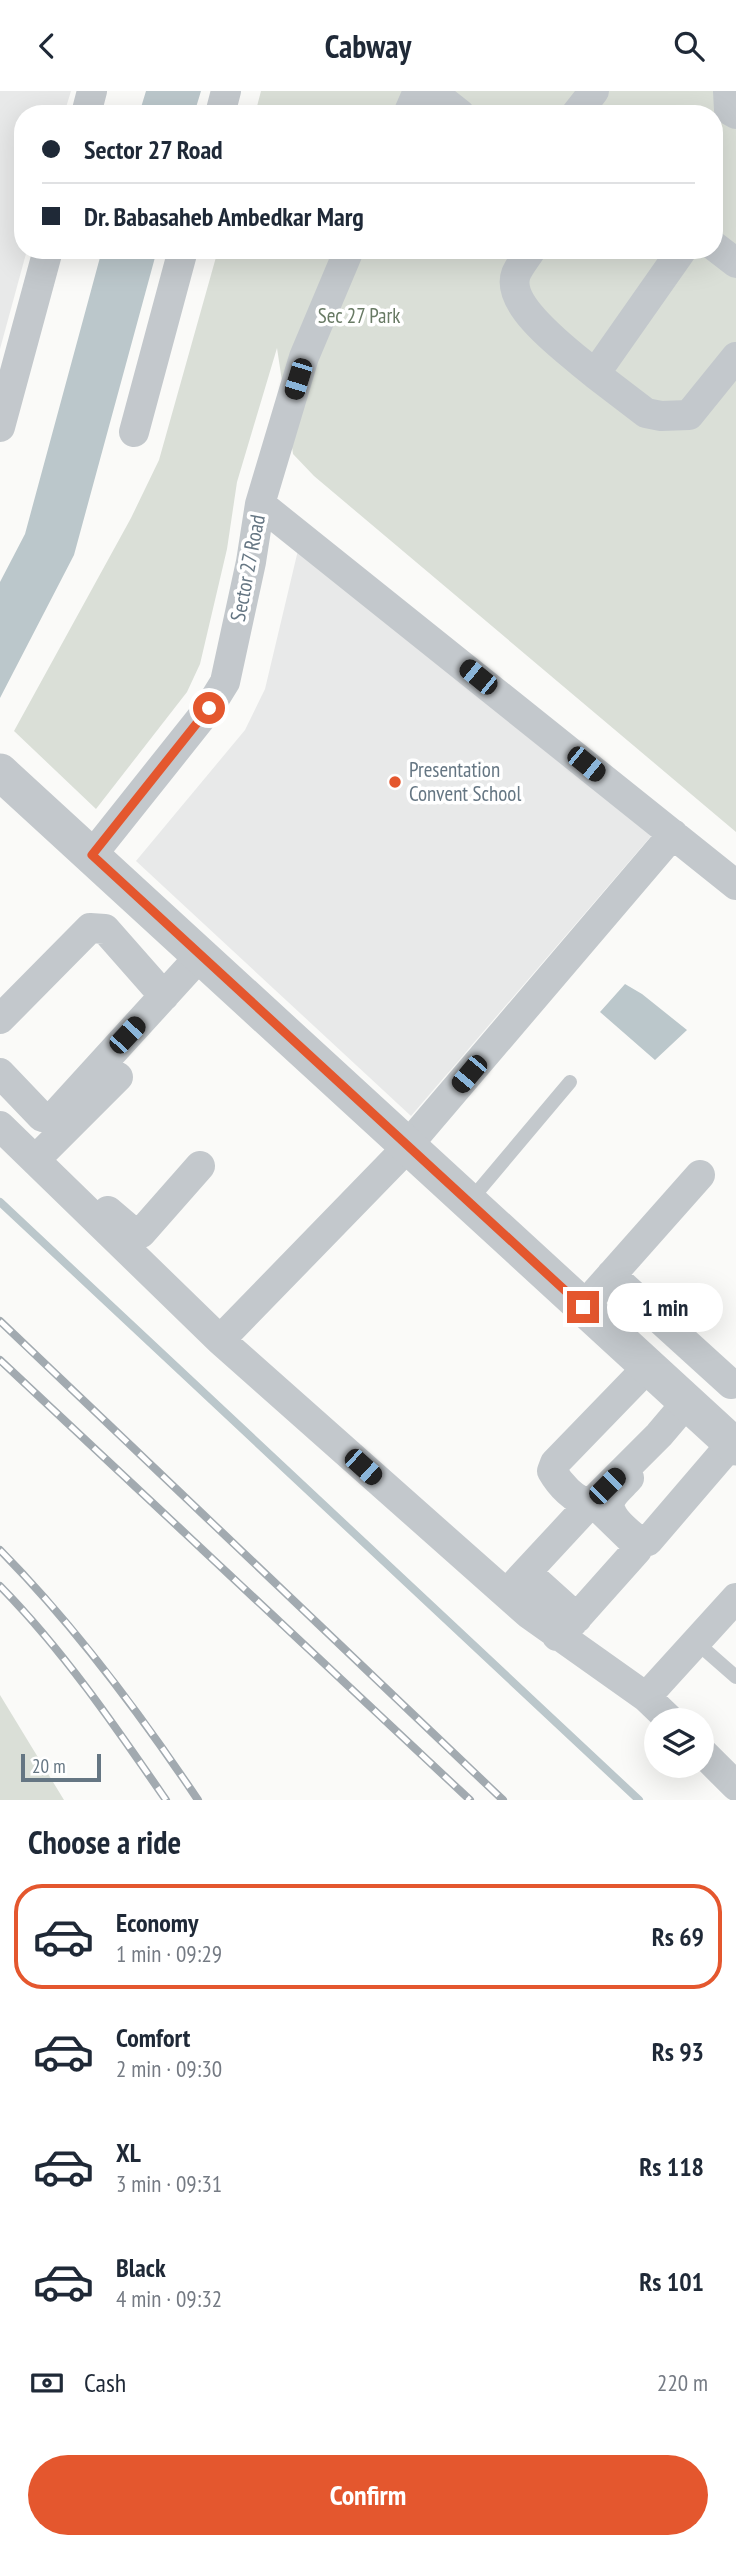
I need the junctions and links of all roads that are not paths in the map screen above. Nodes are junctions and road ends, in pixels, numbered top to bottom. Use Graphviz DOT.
graph roads {
  1 [pos="594,91"];
  2 [pos="728,91"];
  3 [pos="583,105"];
  4 [pos="736,114"];
  5 [pos="46,259"];
  6 [pos="181,259"];
  7 [pos="345,259"];
  8 [pos="525,259"];
  9 [pos="676,259"];
  10 [pos="736,357"];
  11 [pos="595,374"];
  12 [pos="0,427"];
  13 [pos="134,432"];
  14 [pos="260,504"];
  15 [pos="0,772"];
  16 [pos="673,834"];
  17 [pos="92,855"];
  18 [pos="736,885"];
  19 [pos="201,955"];
  20 [pos="164,996"];
  21 [pos="0,1019"];
  22 [pos="0,1073"];
  23 [pos="118,1077"];
  24 [pos="570,1082"];
  25 [pos="0,1126"];
  26 [pos="408,1146"];
  27 [pos="41,1155"];
  28 [pos="200,1166"];
  29 [pos="700,1175"];
  30 [pos="88,1197"];
  31 [pos="469,1202"];
  32 [pos="611,1275"];
  33 [pos="583,1307"];
  34 [pos="220,1340"];
  35 [pos="648,1367"];
  36 [pos="734,1381"];
  37 [pos="694,1409"];
  38 [pos="734,1445"];
  39 [pos="517,1583"];
  40 [pos="736,1598"];
  41 [pos="567,1627"];
  42 [pos="696,1642"];
  43 [pos="736,1677"];
  44 [pos="646,1697"];
  45 [pos="657,1708"];
  46 [pos="714,1764"];
  47 [pos="736,1786"];
  1 -- 3 [label="street"];
  2 -- 4 [label="street"];
  5 -- 12 [label="street"];
  6 -- 13 [label="street"];
  7 -- 14 [label="street, Sector 27 Road"];
  8 -- 11 [label="street"];
  9 -- 11 [label="street"];
  10 -- 11 [label="street"];
  14 -- 16 [label="street"];
  14 -- 17 [label="street, Sector 27 Road"];
  15 -- 17 [label="street"];
  16 -- 18 [label="street"];
  16 -- 26 [label="street"];
  17 -- 19 [label="street"];
  19 -- 20 [label="street"];
  19 -- 26 [label="street"];
  20 -- 21 [label="street"];
  20 -- 22 [label="street"];
  23 -- 27 [label="street"];
  24 -- 31 [label="lane"];
  25 -- 27 [label="street"];
  26 -- 31 [label="street"];
  26 -- 34 [label="street"];
  27 -- 30 [label="street"];
  28 -- 30 [label="street"];
  29 -- 32 [label="street"];
  30 -- 34 [label="street"];
  31 -- 33 [label="street"];
  32 -- 33 [label="street"];
  32 -- 36 [label="street"];
  33 -- 35 [label="street"];
  34 -- 39 [label="street"];
  35 -- 37 [label="street"];
  35 -- 37 [label="street"];
  36 -- 37 [label="street"];
  37 -- 38 [label="street"];
  37 -- 38 [label="street"];
  39 -- 41 [label="street"];
  39 -- 41 [label="street"];
  40 -- 42 [label="street"];
  41 -- 44 [label="street"];
  42 -- 43 [label="lane"];
  42 -- 44 [label="street"];
  44 -- 45 [label="street"];
  46 -- 47 [label="street"];
}
